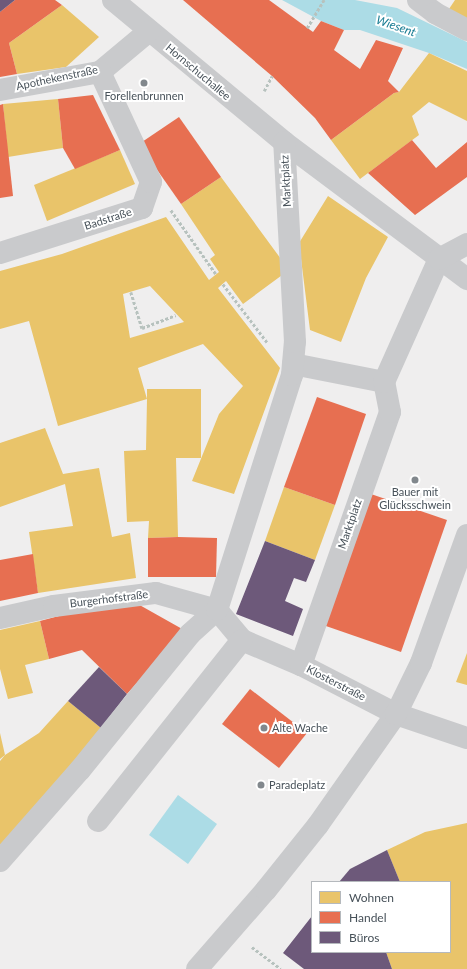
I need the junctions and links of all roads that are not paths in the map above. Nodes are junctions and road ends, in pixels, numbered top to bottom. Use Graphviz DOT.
graph roads {
  1 [pos="113,0"];
  2 [pos="418,0"];
  3 [pos="467,30"];
  4 [pos="149,31"];
  5 [pos="100,72"];
  6 [pos="0,90"];
  7 [pos="284,142"];
  8 [pos="467,244"];
  9 [pos="0,253"];
  10 [pos="439,259"];
  11 [pos="467,279"];
  12 [pos="292,370"];
  13 [pos="384,382"];
  14 [pos="467,535"];
  15 [pos="217,610"];
  16 [pos="0,618"];
  17 [pos="242,640"];
  18 [pos="301,665"];
  19 [pos="396,714"];
  20 [pos="467,738"];
  21 [pos="98,821"];
  22 [pos="0,861"];
  23 [pos="197,969"];
  1 -- 4 [label="street, Hornschuchallee"];
  2 -- 3 [label="street"];
  4 -- 5 [label="street, Apothekenstraße"];
  4 -- 7 [label="street, Hornschuchallee"];
  5 -- 6 [label="street, Apothekenstraße"];
  5 -- 9 [label="street, Badstraße"];
  7 -- 10 [label="street, Marktplatz"];
  7 -- 12 [label="street, Marktplatz"];
  8 -- 10 [label="street"];
  10 -- 11 [label="street, Marktplatz"];
  10 -- 13 [label="street"];
  12 -- 13 [label="street"];
  12 -- 15 [label="street, Marktplatz"];
  13 -- 18 [label="street, Marktplatz"];
  14 -- 19 [label="street"];
  15 -- 16 [label="street, Burgerhofstraße"];
  15 -- 17 [label="street, Klosterstraße"];
  15 -- 22 [label="street"];
  17 -- 18 [label="street, Klosterstraße"];
  17 -- 21 [label="street"];
  18 -- 19 [label="street, Klosterstraße"];
  19 -- 20 [label="street, Klosterstraße"];
  19 -- 23 [label="street"];
}
